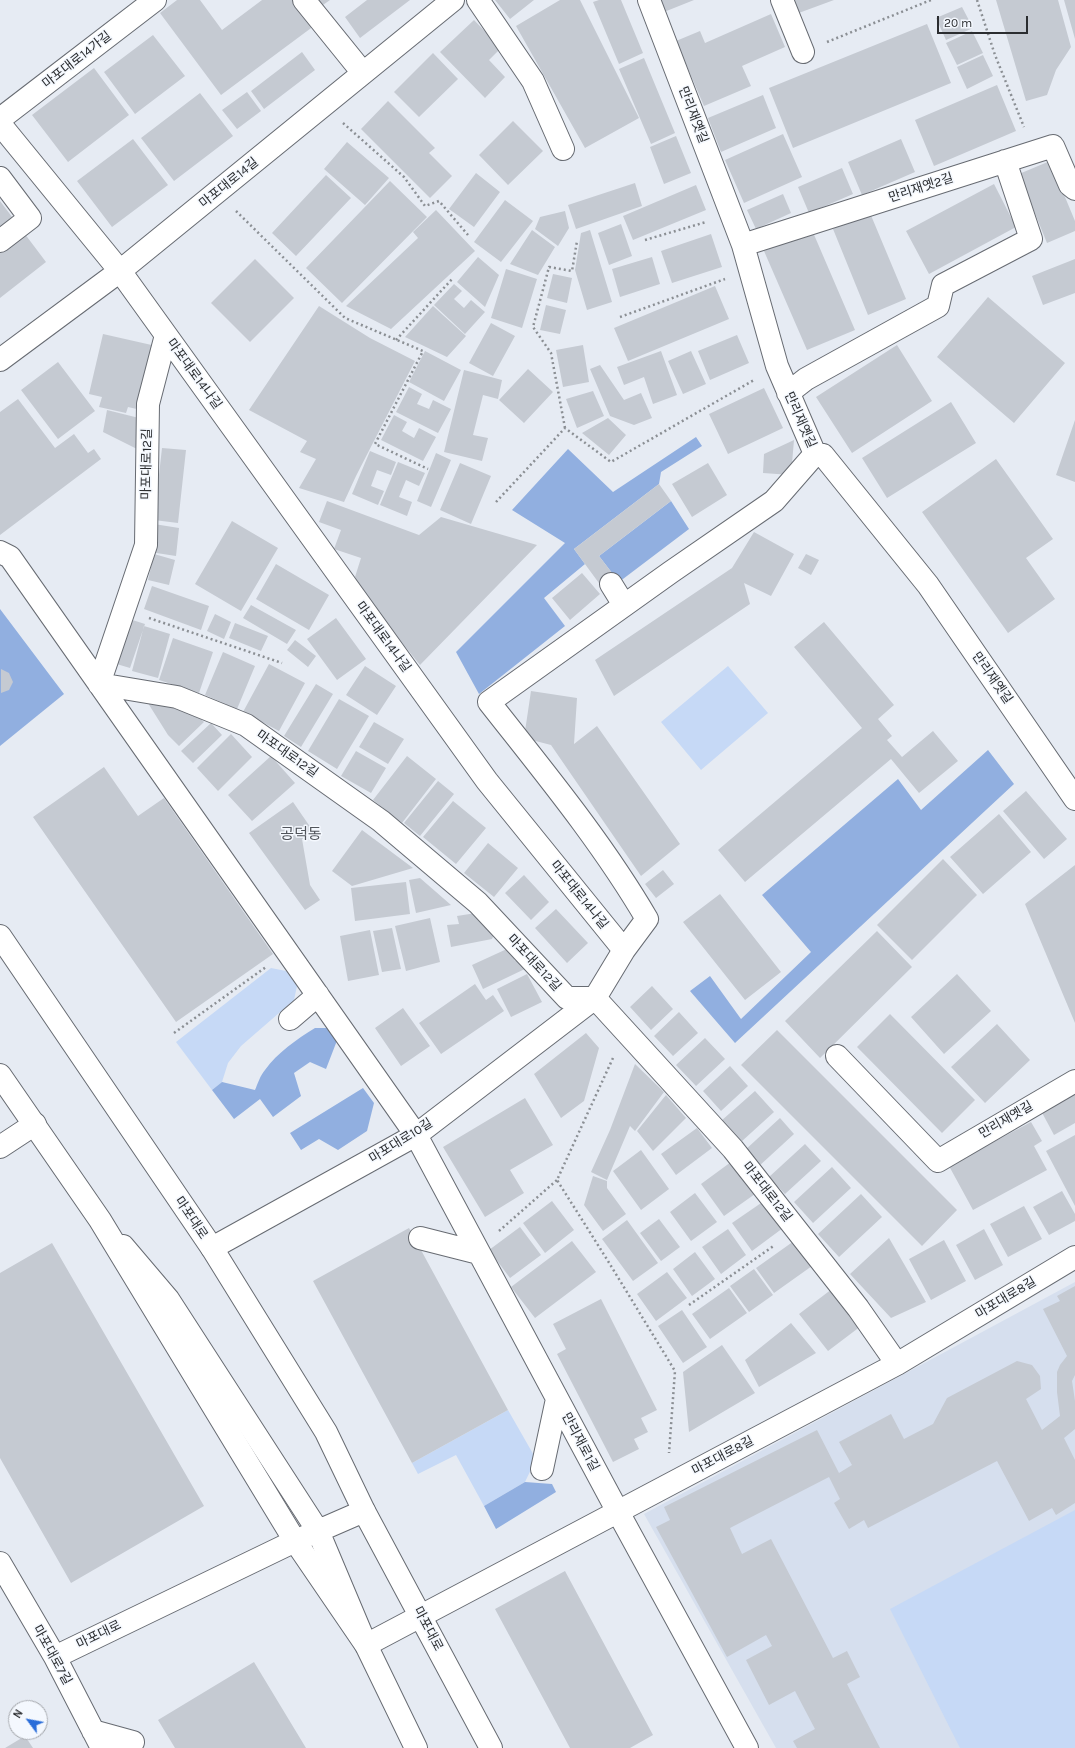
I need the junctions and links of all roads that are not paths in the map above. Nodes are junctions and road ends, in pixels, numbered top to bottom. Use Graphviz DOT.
graph roads {
  1 [pos="155,0"];
  2 [pos="304,0"];
  3 [pos="453,0"];
  4 [pos="478,0"];
  5 [pos="649,0"];
  6 [pos="782,0"];
  7 [pos="802,52"];
  8 [pos="363,73"];
  9 [pos="0,119"];
  10 [pos="0,124"];
  11 [pos="563,149"];
  12 [pos="1005,161"];
  13 [pos="0,178"];
  14 [pos="1075,189"];
  15 [pos="0,241"];
  16 [pos="743,245"];
  17 [pos="120,271"];
  18 [pos="166,335"];
  19 [pos="0,360"];
  20 [pos="788,393"];
  21 [pos="815,454"];
  22 [pos="0,552"];
  23 [pos="611,584"];
  24 [pos="624,605"];
  25 [pos="99,684"];
  26 [pos="1075,799"];
  27 [pos="0,936"];
  28 [pos="624,950"];
  29 [pos="318,995"];
  30 [pos="595,998"];
  31 [pos="290,1019"];
  32 [pos="837,1056"];
  33 [pos="0,1075"];
  34 [pos="1075,1081"];
  35 [pos="35,1124"];
  36 [pos="416,1135"];
  37 [pos="0,1147"];
  38 [pos="100,1220"];
  39 [pos="420,1238"];
  40 [pos="212,1248"];
  41 [pos="478,1251"];
  42 [pos="1075,1257"];
  43 [pos="897,1364"];
  44 [pos="557,1399"];
  45 [pos="542,1469"];
  46 [pos="364,1511"];
  47 [pos="618,1512"];
  48 [pos="318,1531"];
  49 [pos="295,1541"];
  50 [pos="0,1563"];
  51 [pos="421,1616"];
  52 [pos="366,1645"];
  53 [pos="55,1657"];
  54 [pos="98,1739"];
  55 [pos="133,1742"];
  56 [pos="416,1748"];
  57 [pos="491,1748"];
  58 [pos="747,1748"];
  1 -- 9 [label="street, 마포대로14가길"];
  2 -- 8 [label="street"];
  3 -- 8 [label="street, 마포대로14길"];
  4 -- 11 [label="street"];
  5 -- 16 [label="street, 만리재옛길"];
  6 -- 7 [label="street"];
  8 -- 17 [label="street, 마포대로14길"];
  10 -- 17 [label="street"];
  12 -- 14 [label="street, 만리재옛2길"];
  12 -- 16 [label="street, 만리재옛2길"];
  12 -- 20 [label="street"];
  13 -- 15 [label="street"];
  16 -- 20 [label="street, 만리재옛길"];
  17 -- 18 [label="street, 마포대로14나길"];
  17 -- 19 [label="street, 마포대로14길"];
  18 -- 25 [label="street, 마포대로12길"];
  18 -- 28 [label="street, 마포대로14나길"];
  20 -- 21 [label="street, 만리재옛길"];
  21 -- 24 [label="street"];
  21 -- 26 [label="street, 만리재옛길"];
  22 -- 25 [label="street"];
  23 -- 24 [label="street"];
  24 -- 28 [label="street"];
  25 -- 29 [label="street, 만리재로1길"];
  25 -- 30 [label="street, 마포대로12길"];
  27 -- 40 [label="street, 마포대로"];
  28 -- 30 [label="street"];
  29 -- 31 [label="street"];
  29 -- 36 [label="street, 만리재로1길"];
  30 -- 36 [label="street, 마포대로10길"];
  30 -- 43 [label="street, 마포대로12길"];
  32 -- 34 [label="street, 만리재옛길"];
  33 -- 35 [label="street"];
  35 -- 37 [label="street"];
  35 -- 38 [label="street"];
  36 -- 40 [label="street, 마포대로10길"];
  36 -- 41 [label="street, 만리재로1길"];
  38 -- 48 [label="street"];
  38 -- 49 [label="street"];
  39 -- 41 [label="street"];
  40 -- 46 [label="street, 마포대로"];
  41 -- 44 [label="street, 만리재로1길"];
  42 -- 43 [label="street, 마포대로8길"];
  43 -- 47 [label="street, 마포대로8길"];
  44 -- 45 [label="street"];
  44 -- 47 [label="street, 만리재로1길"];
  46 -- 48 [label="street, 마포대로"];
  46 -- 51 [label="street, 마포대로"];
  47 -- 51 [label="street, 마포대로8길"];
  47 -- 58 [label="street, 만리재로1길"];
  48 -- 49 [label="street, 마포대로"];
  48 -- 52 [label="street"];
  49 -- 52 [label="street"];
  49 -- 53 [label="street, 마포대로"];
  50 -- 53 [label="street, 마포대로7길"];
  51 -- 52 [label="street, 마포대로8길"];
  51 -- 57 [label="street, 마포대로"];
  52 -- 56 [label="street"];
  53 -- 54 [label="street, 마포대로7길"];
  54 -- 55 [label="street"];
}
